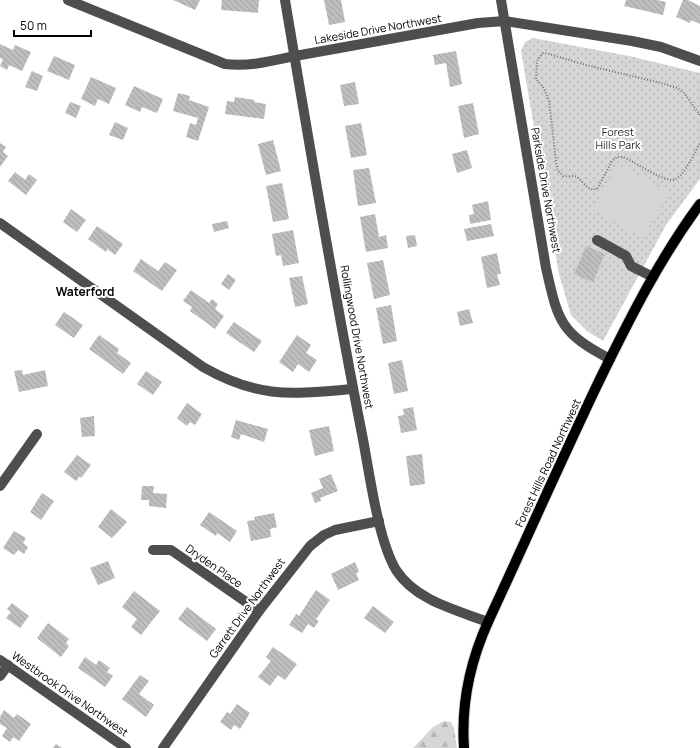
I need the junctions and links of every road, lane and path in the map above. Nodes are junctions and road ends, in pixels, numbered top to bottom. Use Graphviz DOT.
graph roads {
  1 [pos="68,0"];
  2 [pos="286,0"];
  3 [pos="501,0"];
  4 [pos="505,21"];
  5 [pos="295,56"];
  6 [pos="700,61"];
  7 [pos="700,115"];
  8 [pos="700,143"];
  9 [pos="700,204"];
  10 [pos="0,223"];
  11 [pos="597,240"];
  12 [pos="653,277"];
  13 [pos="610,359"];
  14 [pos="353,389"];
  15 [pos="37,434"];
  16 [pos="0,486"];
  17 [pos="379,521"];
  18 [pos="153,550"];
  19 [pos="259,611"];
  20 [pos="488,622"];
  21 [pos="4,662"];
  22 [pos="0,676"];
  23 [pos="126,748"];
  24 [pos="163,748"];
  25 [pos="464,748"];
  1 -- 5 [label="street, Lakeside Drive Northwest"];
  2 -- 5 [label="street, Rollingwood Drive Northwest"];
  3 -- 4 [label="street, Parkside Drive Northwest"];
  4 -- 5 [label="street, Lakeside Drive Northwest"];
  4 -- 6 [label="street, Lakeside Drive Northwest"];
  4 -- 13 [label="street, Parkside Drive Northwest"];
  5 -- 14 [label="street, Rollingwood Drive Northwest"];
  7 -- 8 [label="path"];
  9 -- 12 [label="main road, Forest Hills Road Northwest"];
  10 -- 14 [label="street"];
  11 -- 12 [label="street"];
  12 -- 13 [label="main road, Forest Hills Road Northwest"];
  13 -- 20 [label="main road, Forest Hills Road Northwest"];
  14 -- 17 [label="street, Rollingwood Drive Northwest"];
  15 -- 16 [label="street"];
  17 -- 19 [label="street, Garrett Drive Northwest"];
  17 -- 20 [label="street, Rollingwood Drive Northwest"];
  18 -- 19 [label="street, Dryden Place"];
  19 -- 24 [label="street, Garrett Drive Northwest"];
  20 -- 25 [label="main road, Forest Hills Road Northwest"];
  21 -- 22 [label="street"];
  21 -- 23 [label="street, Westbrook Drive Northwest"];
}
